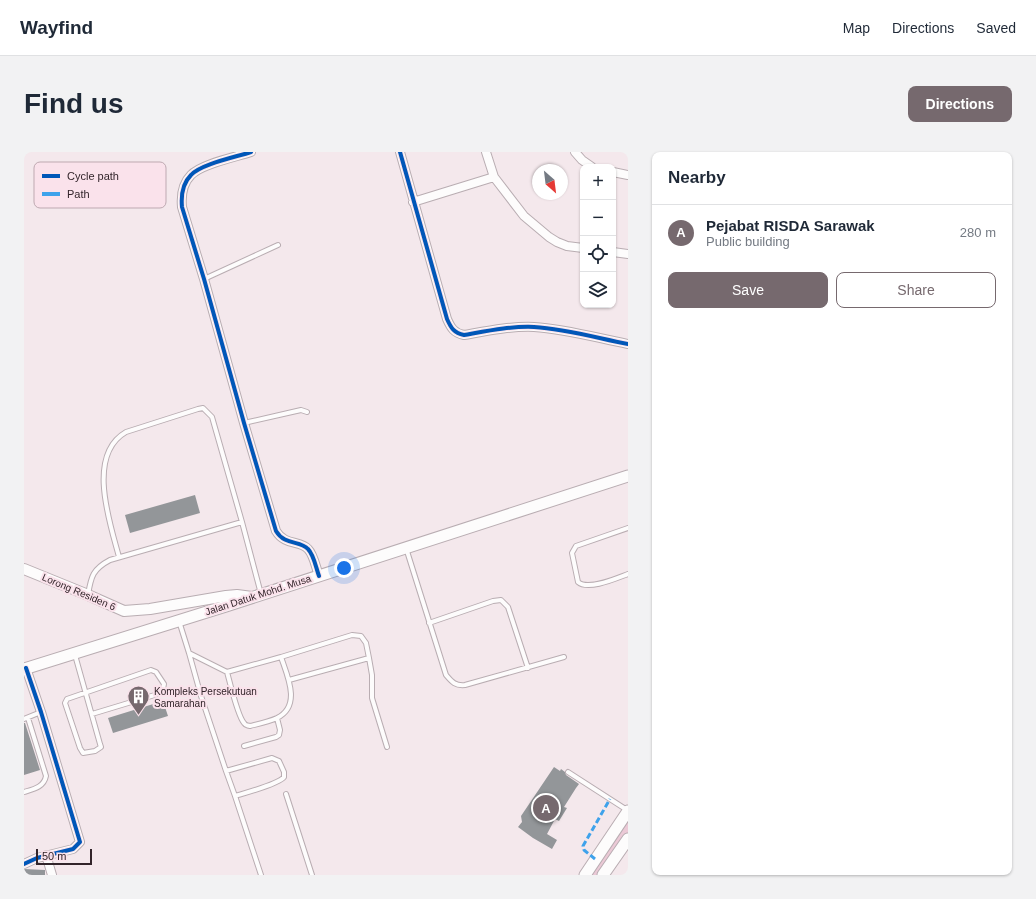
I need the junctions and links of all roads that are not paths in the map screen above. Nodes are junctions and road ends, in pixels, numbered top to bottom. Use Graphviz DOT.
graph roads {
  1 [pos="251,152"];
  2 [pos="400,152"];
  3 [pos="486,152"];
  4 [pos="575,152"];
  5 [pos="588,164"];
  6 [pos="616,173"];
  7 [pos="628,175"];
  8 [pos="494,177"];
  9 [pos="413,202"];
  10 [pos="278,245"];
  11 [pos="580,248"];
  12 [pos="616,252"];
  13 [pos="628,254"];
  14 [pos="204,280"];
  15 [pos="628,344"];
  16 [pos="307,412"];
  17 [pos="244,423"];
  18 [pos="628,476"];
  19 [pos="242,522"];
  20 [pos="628,528"];
  21 [pos="406,548"];
  22 [pos="119,557"];
  23 [pos="24,569"];
  24 [pos="628,574"];
  25 [pos="319,576"];
  26 [pos="88,595"];
  27 [pos="257,596"];
  28 [pos="179,621"];
  29 [pos="428,623"];
  30 [pos="74,653"];
  31 [pos="188,653"];
  32 [pos="281,657"];
  33 [pos="564,657"];
  34 [pos="369,658"];
  35 [pos="528,668"];
  36 [pos="25,669"];
  37 [pos="227,672"];
  38 [pos="289,680"];
  39 [pos="85,692"];
  40 [pos="41,712"];
  41 [pos="92,714"];
  42 [pos="26,718"];
  43 [pos="277,718"];
  44 [pos="244,746"];
  45 [pos="387,747"];
  46 [pos="226,771"];
  47 [pos="568,772"];
  48 [pos="24,792"];
  49 [pos="286,794"];
  50 [pos="235,796"];
  51 [pos="628,811"];
  52 [pos="628,839"];
  53 [pos="46,855"];
  54 [pos="24,864"];
  55 [pos="52,875"];
  56 [pos="261,875"];
  57 [pos="312,875"];
  58 [pos="584,875"];
  59 [pos="603,875"];
  1 -- 14 [label="street"];
  2 -- 9 [label="street"];
  3 -- 8 [label="street"];
  4 -- 5 [label="street"];
  6 -- 7 [label="street"];
  8 -- 9 [label="street"];
  8 -- 11 [label="street"];
  9 -- 15 [label="street"];
  10 -- 14 [label="lane"];
  12 -- 13 [label="street"];
  14 -- 17 [label="street"];
  16 -- 17 [label="lane"];
  17 -- 25 [label="street"];
  18 -- 21 [label="main road, Jalan Datuk Mohd. Musa"];
  19 -- 22 [label="lane"];
  19 -- 22 [label="lane"];
  19 -- 27 [label="lane"];
  20 -- 24 [label="lane"];
  21 -- 25 [label="main road, Jalan Datuk Mohd. Musa"];
  21 -- 29 [label="lane"];
  22 -- 26 [label="lane"];
  23 -- 26 [label="street, Lorong Residen 6"];
  25 -- 27 [label="main road, Jalan Datuk Mohd. Musa"];
  26 -- 27 [label="street, Lorong Residen 6"];
  27 -- 28 [label="main road, Jalan Datuk Mohd. Musa"];
  28 -- 30 [label="main road, Jalan Datuk Mohd. Musa"];
  28 -- 31 [label="lane"];
  29 -- 35 [label="lane"];
  29 -- 35 [label="lane"];
  30 -- 36 [label="main road, Jalan Datuk Mohd. Musa"];
  30 -- 39 [label="lane"];
  31 -- 37 [label="lane"];
  31 -- 46 [label="lane"];
  32 -- 34 [label="lane"];
  32 -- 37 [label="lane"];
  32 -- 38 [label="lane"];
  33 -- 35 [label="lane"];
  34 -- 38 [label="lane"];
  34 -- 45 [label="lane"];
  36 -- 40 [label="street"];
  37 -- 43 [label="lane"];
  38 -- 43 [label="lane"];
  39 -- 41 [label="lane"];
  39 -- 41 [label="lane"];
  39 -- 41 [label="lane"];
  40 -- 42 [label="lane"];
  40 -- 53 [label="street"];
  42 -- 48 [label="lane"];
  43 -- 44 [label="lane"];
  46 -- 50 [label="lane"];
  46 -- 50 [label="lane"];
  47 -- 51 [label="lane"];
  49 -- 57 [label="lane"];
  50 -- 56 [label="lane"];
  51 -- 58 [label="main road"];
  52 -- 59 [label="main road"];
  53 -- 54 [label="street"];
  53 -- 55 [label="street"];
}
